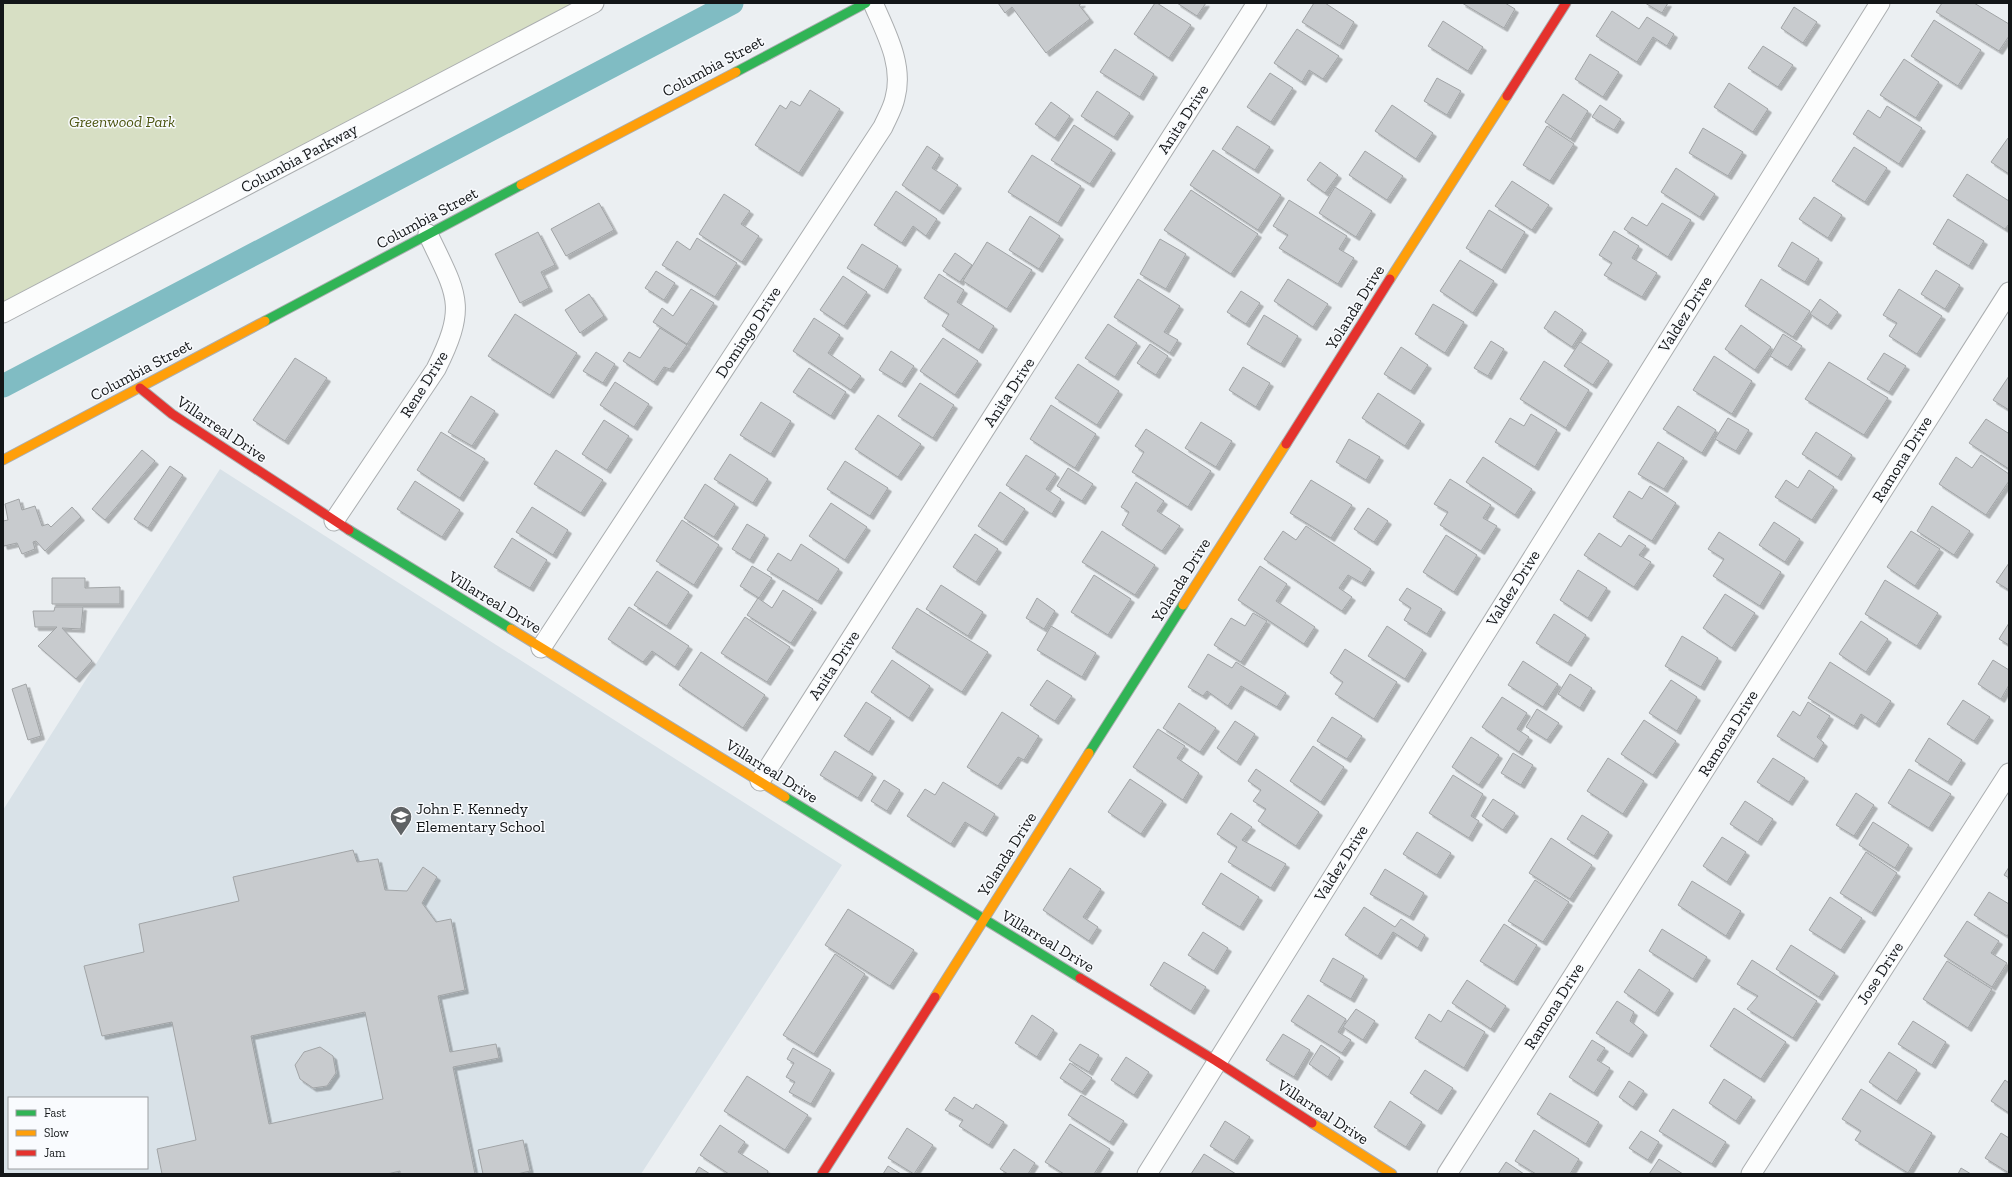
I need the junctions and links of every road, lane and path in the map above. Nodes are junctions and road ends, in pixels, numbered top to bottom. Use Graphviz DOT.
graph roads {
  1 [pos="594,3"];
  2 [pos="866,3"];
  3 [pos="873,3"];
  4 [pos="1257,3"];
  5 [pos="1566,3"];
  6 [pos="1880,3"];
  7 [pos="428,234"];
  8 [pos="2009,292"];
  9 [pos="3,313"];
  10 [pos="140,388"];
  11 [pos="3,460"];
  12 [pos="334,522"];
  13 [pos="541,648"];
  14 [pos="2009,773"];
  15 [pos="760,782"];
  16 [pos="983,919"];
  17 [pos="1216,1061"];
  18 [pos="822,1174"];
  19 [pos="1147,1174"];
  20 [pos="1392,1174"];
  21 [pos="1447,1174"];
  22 [pos="1751,1174"];
  1 -- 9 [label="street, Columbia Parkway"];
  2 -- 7 [label="street, Columbia Street"];
  3 -- 13 [label="street, Domingo Drive"];
  4 -- 15 [label="street, Anita Drive"];
  5 -- 16 [label="street, Yolanda Drive"];
  6 -- 17 [label="street, Valdez Drive"];
  7 -- 10 [label="street, Columbia Street"];
  7 -- 12 [label="street, Rene Drive"];
  8 -- 21 [label="street, Ramona Drive"];
  10 -- 11 [label="street, Columbia Street"];
  10 -- 12 [label="street, Villarreal Drive"];
  12 -- 13 [label="street, Villarreal Drive"];
  13 -- 15 [label="street, Villarreal Drive"];
  14 -- 22 [label="street, Jose Drive"];
  15 -- 16 [label="street, Villarreal Drive"];
  16 -- 17 [label="street, Villarreal Drive"];
  16 -- 18 [label="street, Yolanda Drive"];
  17 -- 19 [label="street, Valdez Drive"];
  17 -- 20 [label="street, Villarreal Drive"];
}
